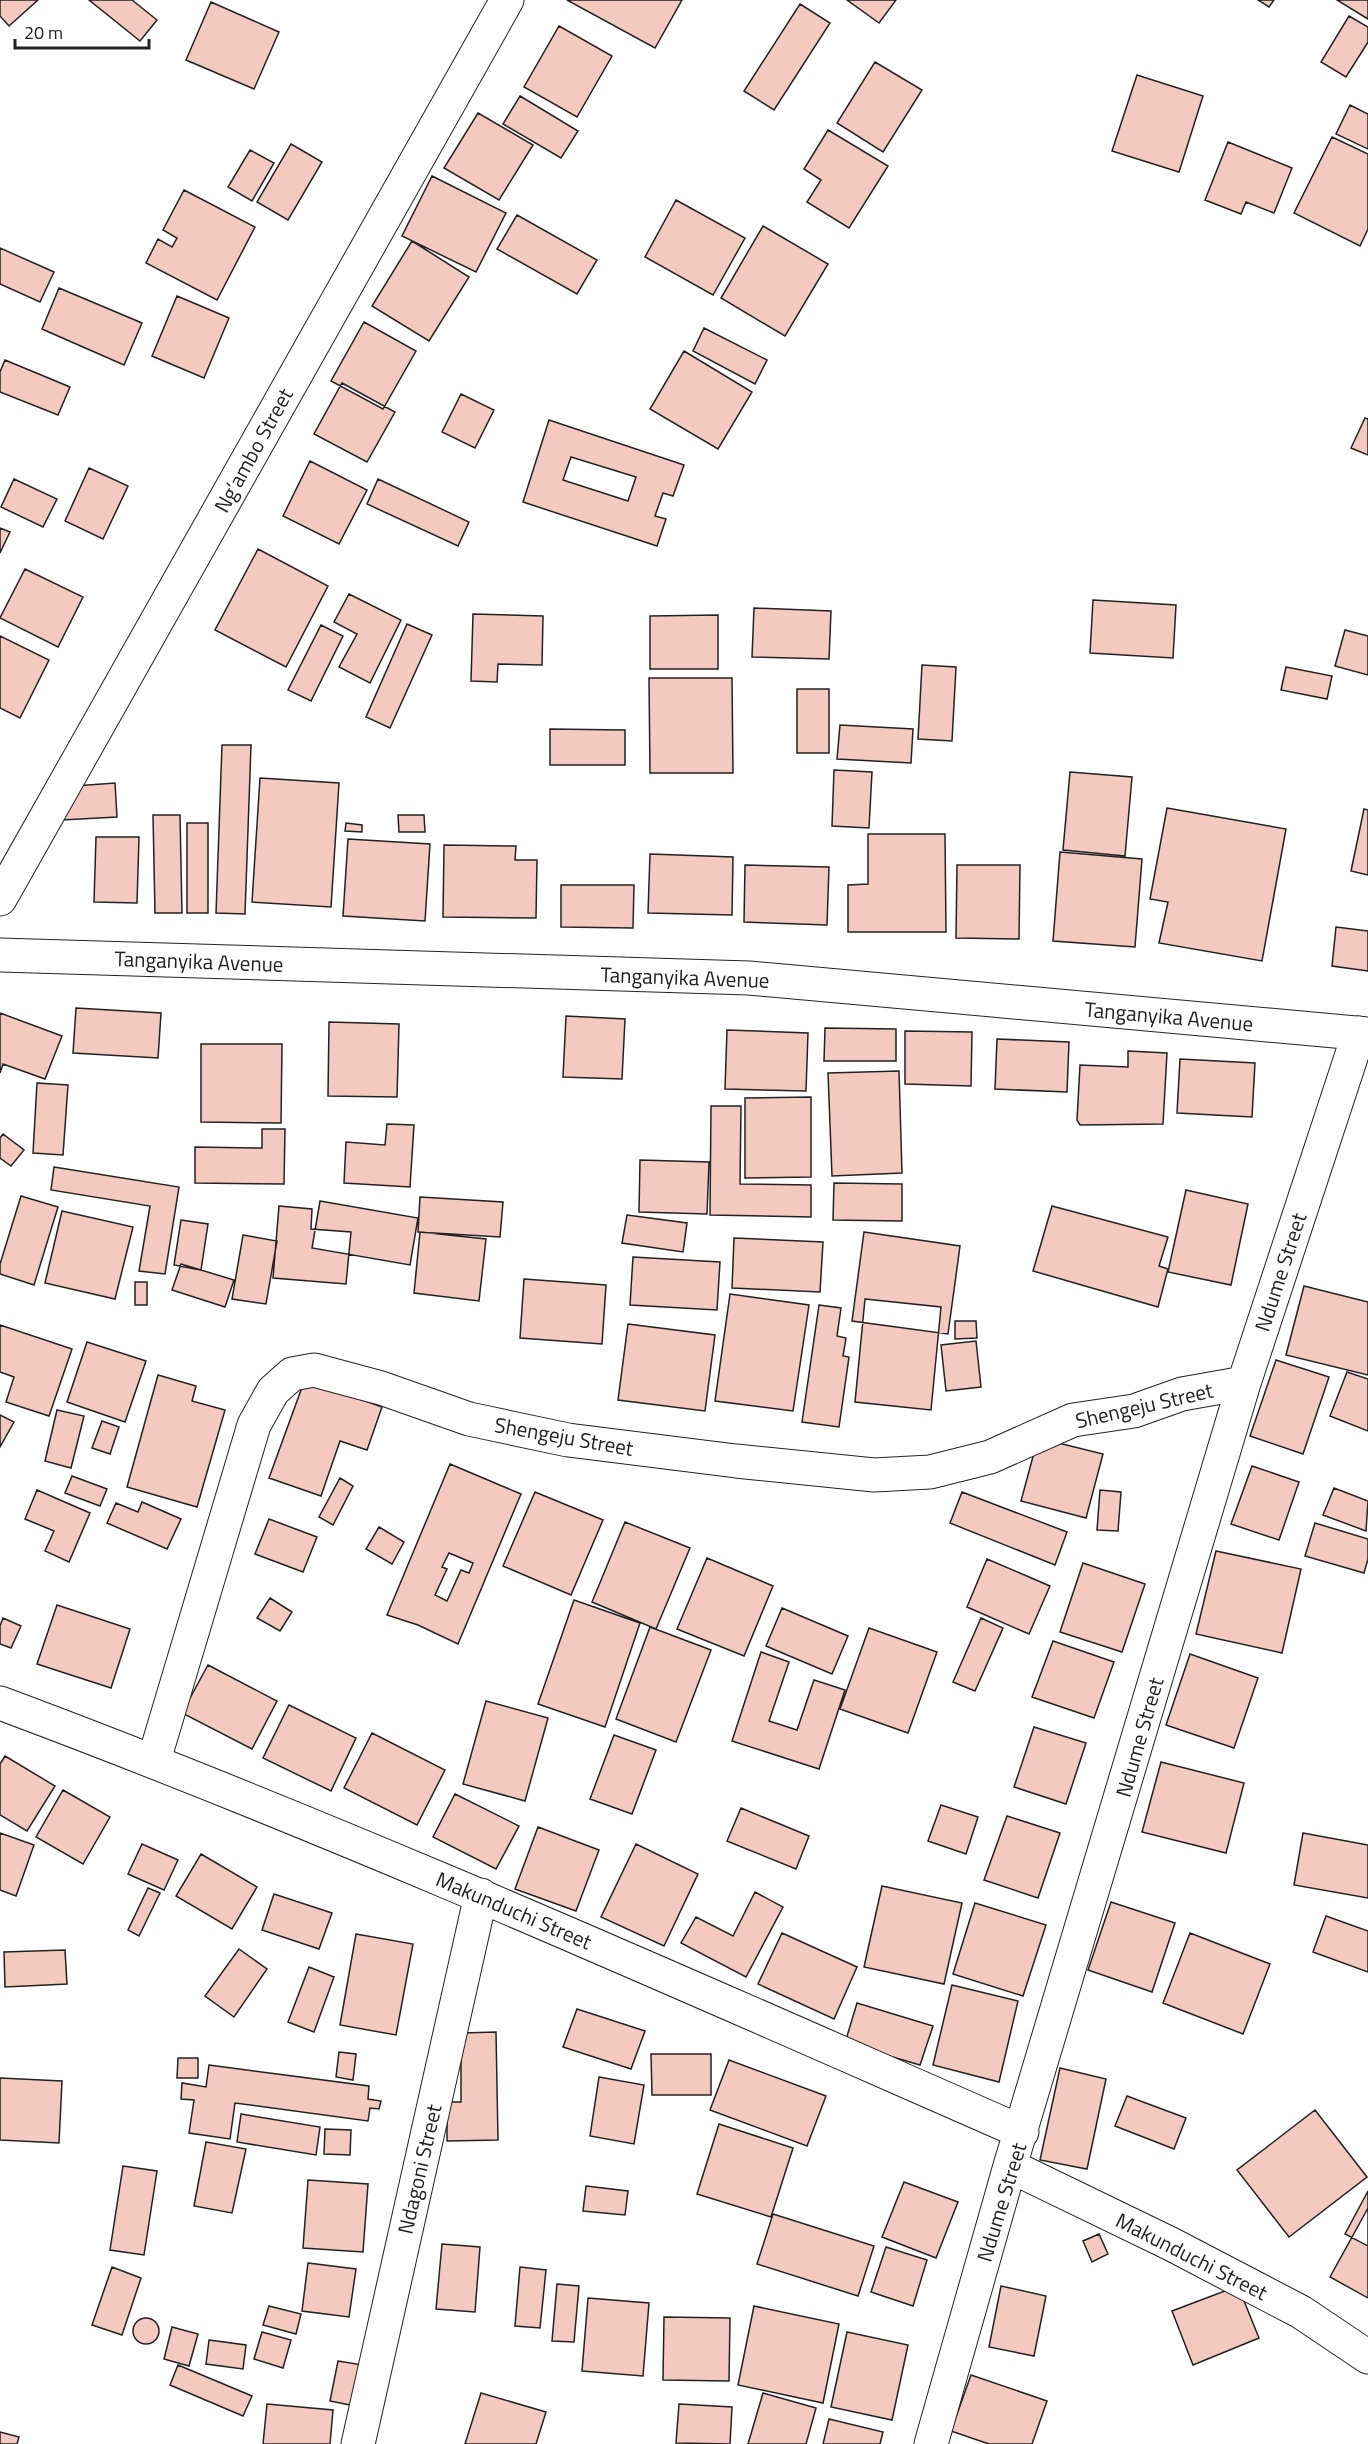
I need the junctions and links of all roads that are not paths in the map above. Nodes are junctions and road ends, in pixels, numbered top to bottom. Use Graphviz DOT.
graph roads {
  1 [pos="507,0"];
  2 [pos="0,899"];
  3 [pos="0,955"];
  4 [pos="1363,1033"];
  5 [pos="1244,1383"];
  6 [pos="0,1703"];
  7 [pos="154,1760"];
  8 [pos="481,1895"];
  9 [pos="1022,2132"];
  10 [pos="1010,2166"];
  11 [pos="1368,2356"];
  12 [pos="358,2444"];
  13 [pos="931,2444"];
  1 -- 2 [label="main road, Ng’ambo Street"];
  3 -- 4 [label="main road, Tanganyika Avenue"];
  4 -- 5 [label="main road, Ndume Street"];
  5 -- 7 [label="main road, Shengeju Street"];
  5 -- 9 [label="main road, Ndume Street"];
  6 -- 7 [label="main road, Makunduchi Street"];
  7 -- 8 [label="main road, Makunduchi Street"];
  8 -- 9 [label="main road, Makunduchi Street"];
  8 -- 12 [label="main road, Ndagoni Street"];
  9 -- 10 [label="main road, Ndume Street"];
  10 -- 11 [label="main road, Makunduchi Street"];
  10 -- 13 [label="main road, Ndume Street"];
}
